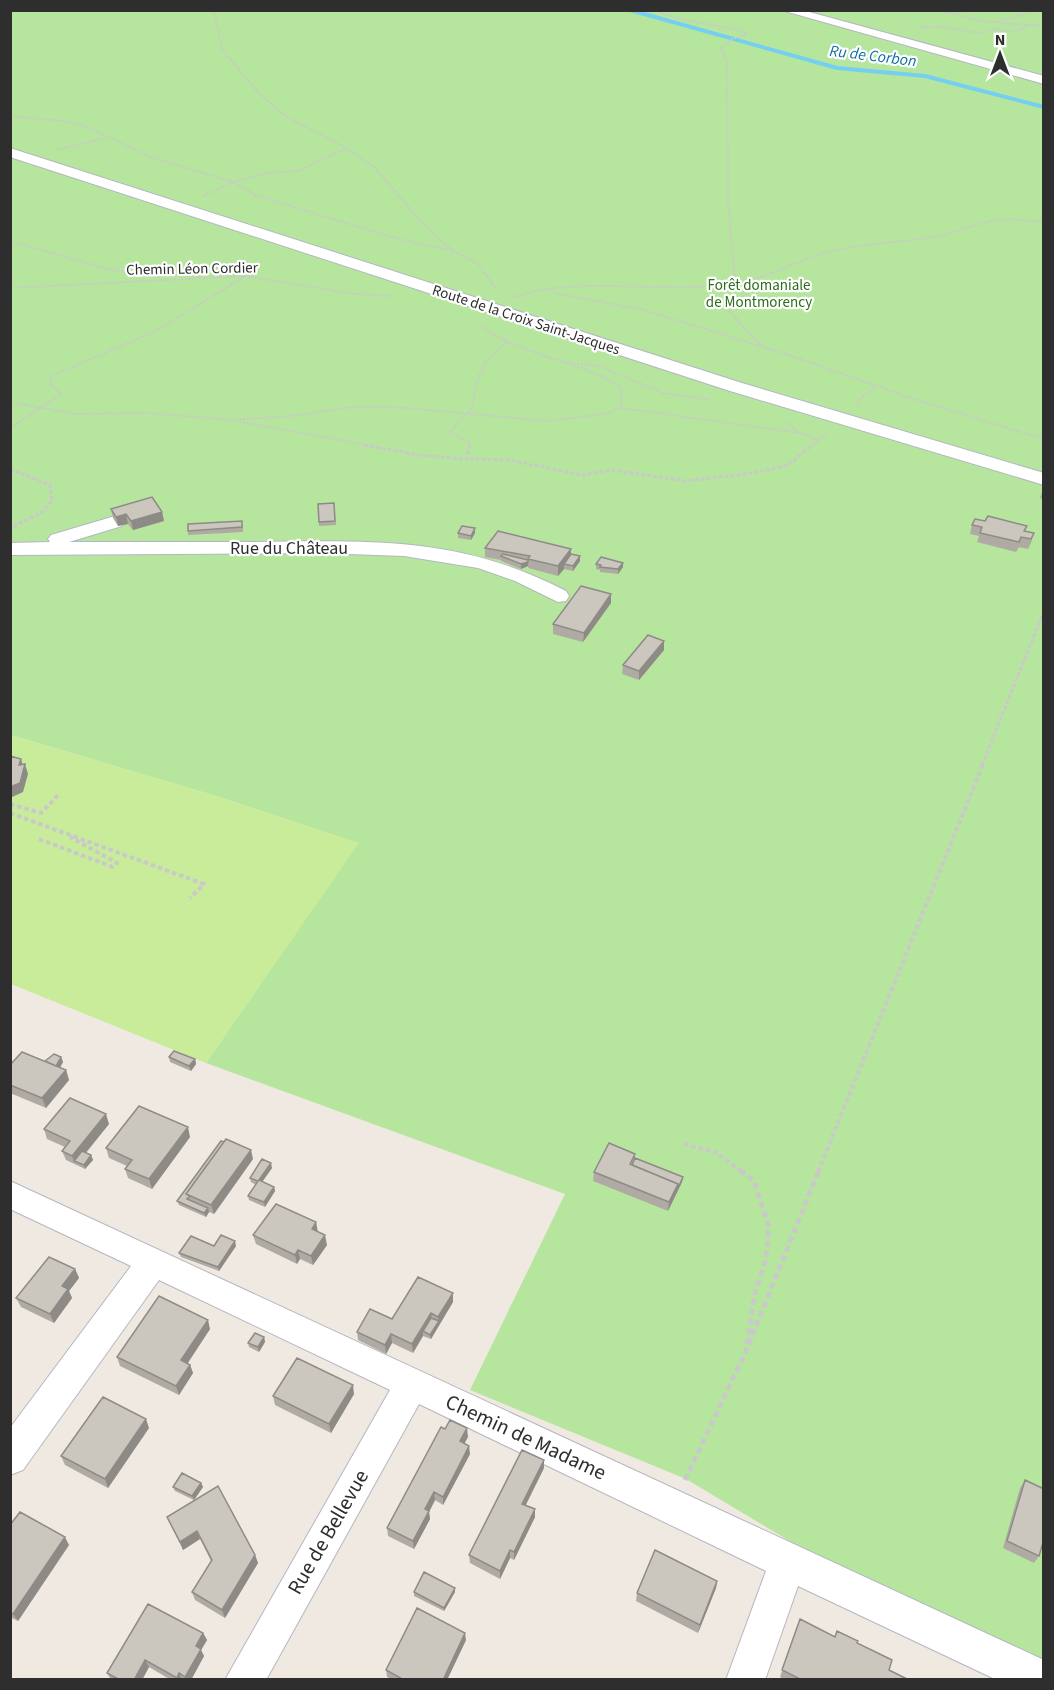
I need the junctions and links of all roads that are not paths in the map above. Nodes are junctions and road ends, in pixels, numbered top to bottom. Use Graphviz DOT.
graph roads {
  1 [pos="787,10"];
  2 [pos="1044,80"];
  3 [pos="10,152"];
  4 [pos="1044,479"];
  5 [pos="115,522"];
  6 [pos="10,548"];
  7 [pos="558,596"];
  8 [pos="10,1194"];
  9 [pos="154,1261"];
  10 [pos="412,1384"];
  11 [pos="10,1458"];
  12 [pos="788,1563"];
  13 [pos="244,1680"];
  14 [pos="745,1680"];
  15 [pos="1042,1680"];
  1 -- 2 [label="street"];
  3 -- 4 [label="street, Route de la Croix Saint-Jacques"];
  5 -- 6 [label="street"];
  6 -- 7 [label="street, Rue du Château"];
  8 -- 9 [label="street, Chemin de Madame"];
  9 -- 10 [label="street, Chemin de Madame"];
  9 -- 11 [label="street"];
  10 -- 12 [label="street, Chemin de Madame"];
  10 -- 13 [label="street, Rue de Bellevue"];
  12 -- 14 [label="street"];
  12 -- 15 [label="street, Chemin de Madame"];
}
